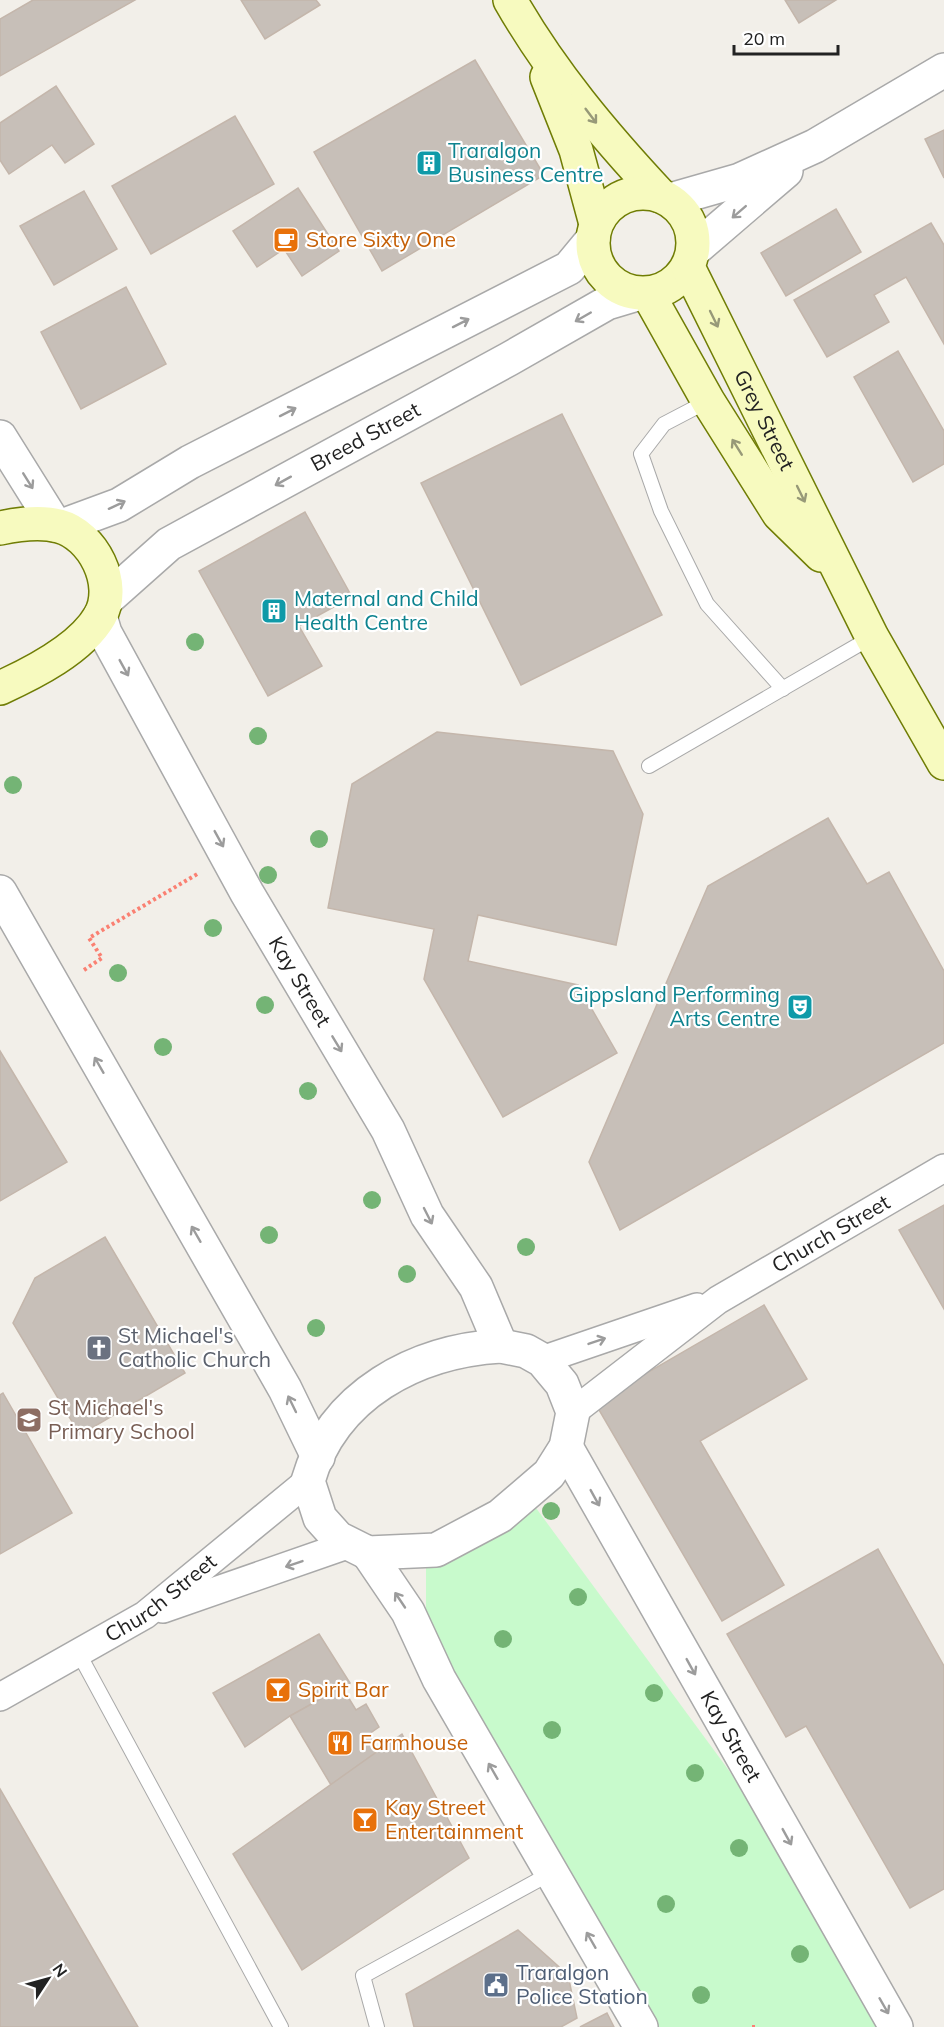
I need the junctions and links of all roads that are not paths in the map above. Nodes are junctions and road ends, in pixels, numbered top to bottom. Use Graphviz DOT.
graph roads {
  1 [pos="510,0"];
  2 [pos="531,36"];
  3 [pos="944,70"];
  4 [pos="815,146"];
  5 [pos="665,198"];
  6 [pos="594,232"];
  7 [pos="691,259"];
  8 [pos="642,294"];
  9 [pos="708,401"];
  10 [pos="0,437"];
  11 [pos="59,526"];
  12 [pos="0,528"];
  13 [pos="840,573"];
  14 [pos="103,608"];
  15 [pos="872,637"];
  16 [pos="0,688"];
  17 [pos="783,689"];
  18 [pos="944,763"];
  19 [pos="649,766"];
  20 [pos="0,892"];
  21 [pos="944,1168"];
  22 [pos="718,1300"];
  23 [pos="501,1346"];
  24 [pos="542,1360"];
  25 [pos="573,1412"];
  26 [pos="566,1447"];
  27 [pos="313,1469"];
  28 [pos="359,1548"];
  29 [pos="145,1616"];
  30 [pos="78,1652"];
  31 [pos="0,1697"];
  32 [pos="553,1872"];
  33 [pos="280,2027"];
  34 [pos="377,2027"];
  35 [pos="641,2027"];
  36 [pos="896,2027"];
  1 -- 2 [label="main road"];
  2 -- 5 [label="main road, one-way"];
  2 -- 6 [label="main road"];
  3 -- 4 [label="street"];
  4 -- 5 [label="street"];
  4 -- 7 [label="street, one-way"];
  5 -- 6 [label="main road"];
  5 -- 7 [label="main road"];
  6 -- 8 [label="main road"];
  11 -- 6 [label="street, one-way"];
  7 -- 8 [label="main road"];
  7 -- 13 [label="main road, Grey Street, one-way"];
  8 -- 9 [label="main road, Grey Street"];
  8 -- 14 [label="street, Breed Street, one-way"];
  13 -- 9 [label="main road, Grey Street, one-way"];
  9 -- 17 [label="lane"];
  10 -- 11 [label="street, one-way"];
  11 -- 12 [label="main road"];
  11 -- 14 [label="main road"];
  13 -- 15 [label="main road, Grey Street"];
  14 -- 16 [label="main road"];
  14 -- 23 [label="street, Kay Street, one-way"];
  15 -- 17 [label="lane"];
  15 -- 18 [label="main road, Grey Street"];
  17 -- 19 [label="lane"];
  27 -- 20 [label="street, one-way"];
  21 -- 22 [label="street, Church Street"];
  24 -- 22 [label="street, Church Street, one-way"];
  22 -- 25 [label="street, Church Street"];
  23 -- 24 [label="street"];
  23 -- 27 [label="street"];
  24 -- 25 [label="street"];
  25 -- 26 [label="street"];
  26 -- 28 [label="street"];
  26 -- 36 [label="street, Kay Street, one-way"];
  27 -- 28 [label="street"];
  27 -- 29 [label="street, Church Street"];
  28 -- 29 [label="street, one-way"];
  32 -- 28 [label="street, one-way"];
  29 -- 30 [label="street, Church Street"];
  30 -- 31 [label="street, Church Street"];
  30 -- 33 [label="lane"];
  32 -- 34 [label="lane"];
  35 -- 32 [label="street, one-way"];
}
